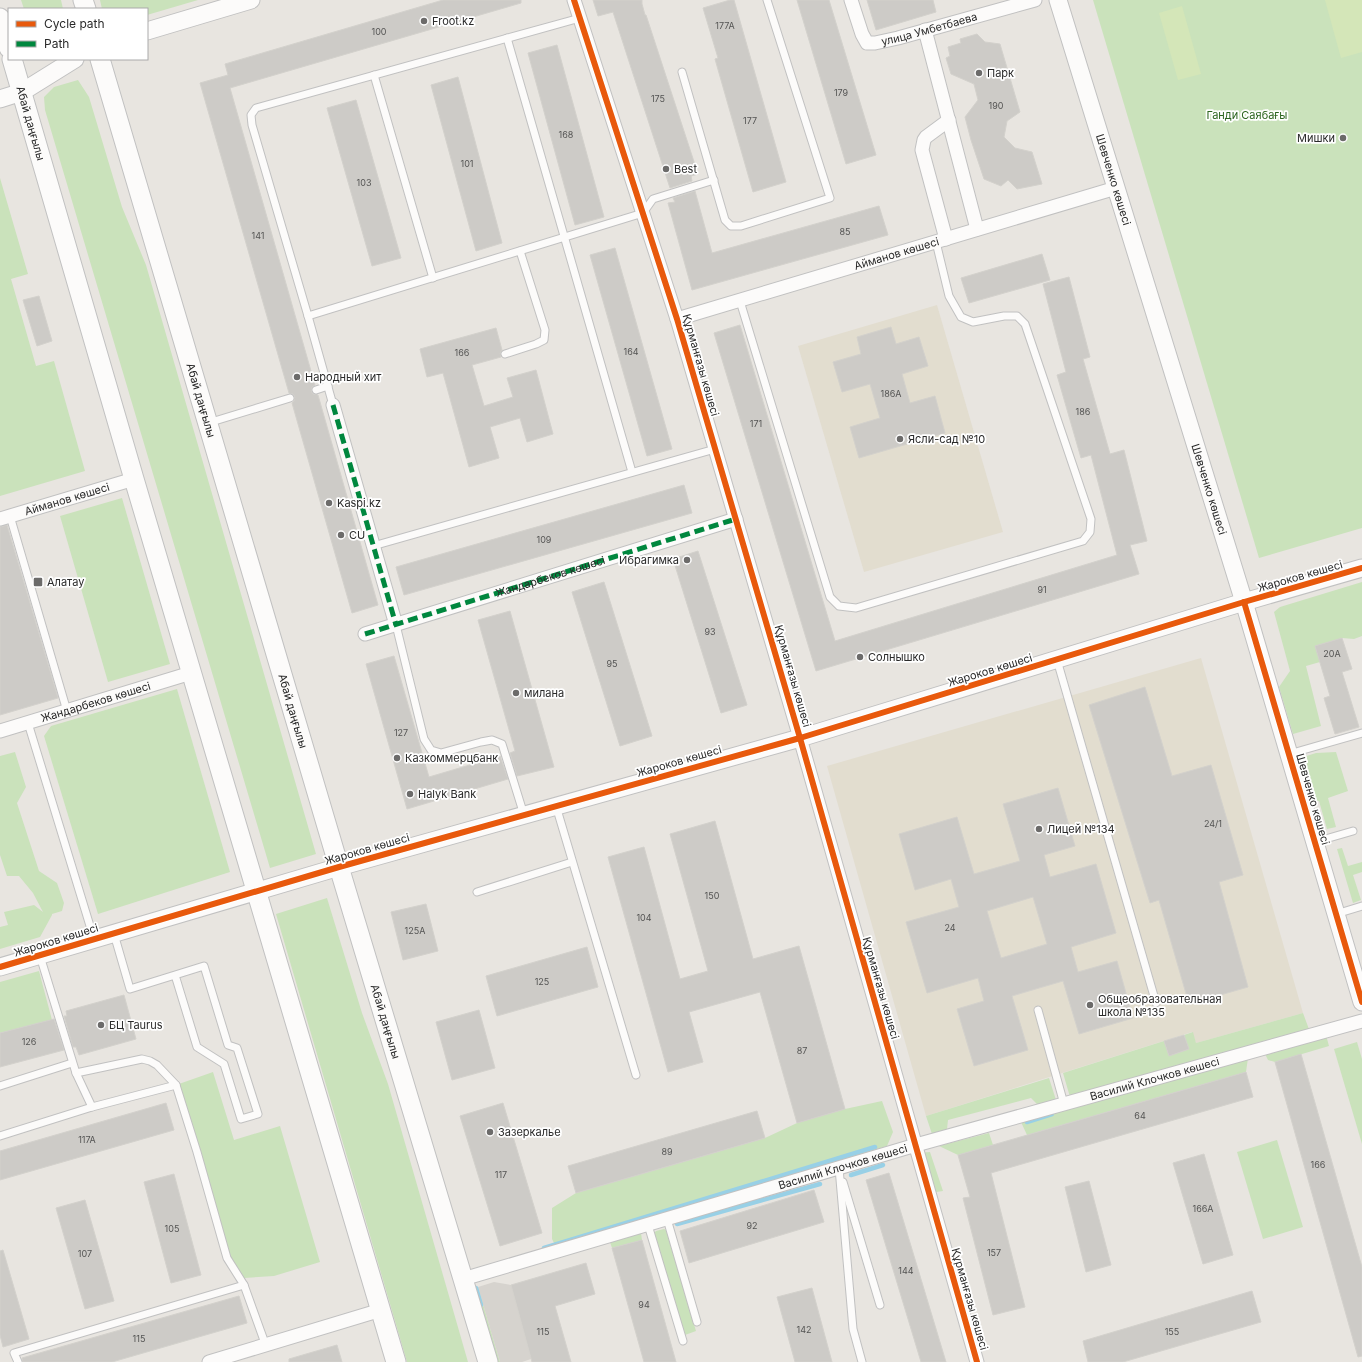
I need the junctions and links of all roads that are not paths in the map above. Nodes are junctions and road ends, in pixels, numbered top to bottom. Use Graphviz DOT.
graph roads {
  1 [pos="252,0"];
  2 [pos="574,0"];
  3 [pos="767,0"];
  4 [pos="851,0"];
  5 [pos="1035,0"];
  6 [pos="1058,0"];
  7 [pos="0,18"];
  8 [pos="580,18"];
  9 [pos="925,30"];
  10 [pos="148,31"];
  11 [pos="507,38"];
  12 [pos="8,45"];
  13 [pos="12,60"];
  14 [pos="73,60"];
  15 [pos="100,60"];
  16 [pos="682,72"];
  17 [pos="374,75"];
  18 [pos="22,92"];
  19 [pos="0,99"];
  20 [pos="948,120"];
  21 [pos="714,180"];
  22 [pos="1116,188"];
  23 [pos="643,213"];
  24 [pos="977,229"];
  25 [pos="565,238"];
  26 [pos="941,240"];
  27 [pos="520,251"];
  28 [pos="433,278"];
  29 [pos="740,301"];
  30 [pos="308,316"];
  31 [pos="677,319"];
  32 [pos="505,354"];
  33 [pos="328,386"];
  34 [pos="316,390"];
  35 [pos="290,398"];
  36 [pos="333,405"];
  37 [pos="208,423"];
  38 [pos="715,449"];
  39 [pos="632,472"];
  40 [pos="134,478"];
  41 [pos="5,518"];
  42 [pos="736,519"];
  43 [pos="373,546"];
  44 [pos="1362,568"];
  45 [pos="1244,602"];
  46 [pos="396,625"];
  47 [pos="365,634"];
  48 [pos="1057,660"];
  49 [pos="191,673"];
  50 [pos="67,711"];
  51 [pos="28,723"];
  52 [pos="0,731"];
  53 [pos="1362,733"];
  54 [pos="800,738"];
  55 [pos="1289,754"];
  56 [pos="556,806"];
  57 [pos="524,815"];
  58 [pos="1353,831"];
  59 [pos="1315,842"];
  60 [pos="572,862"];
  61 [pos="339,867"];
  62 [pos="256,892"];
  63 [pos="477,892"];
  64 [pos="1362,906"];
  65 [pos="1336,914"];
  66 [pos="114,934"];
  67 [pos="94,940"];
  68 [pos="40,956"];
  69 [pos="0,968"];
  70 [pos="176,975"];
  71 [pos="1360,991"];
  72 [pos="1156,1003"];
  73 [pos="1038,1010"];
  74 [pos="1362,1021"];
  75 [pos="72,1062"];
  76 [pos="76,1073"];
  77 [pos="636,1075"];
  78 [pos="176,1085"];
  79 [pos="0,1086"];
  80 [pos="1064,1104"];
  81 [pos="92,1108"];
  82 [pos="0,1136"];
  83 [pos="916,1145"];
  84 [pos="838,1168"];
  85 [pos="667,1219"];
  86 [pos="648,1225"];
  87 [pos="463,1279"];
  88 [pos="244,1285"];
  89 [pos="880,1305"];
  90 [pos="381,1310"];
  91 [pos="697,1322"];
  92 [pos="683,1341"];
  93 [pos="266,1346"];
  94 [pos="18,1362"];
  95 [pos="208,1362"];
  96 [pos="396,1362"];
  97 [pos="488,1362"];
  98 [pos="862,1362"];
  99 [pos="977,1362"];
  1 -- 10 [label="street"];
  2 -- 8 [label="street, Құрманғазы көшесі"];
  3 -- 21 [label="lane"];
  4 -- 9 [label="street, улица Умбетбаева"];
  5 -- 9 [label="street, улица Умбетбаева"];
  6 -- 22 [label="street, Шевченко көшесі"];
  7 -- 12 [label="main road"];
  8 -- 11 [label="lane"];
  8 -- 23 [label="street, Құрманғазы көшесі"];
  9 -- 20 [label="street"];
  11 -- 17 [label="lane"];
  11 -- 25 [label="lane"];
  13 -- 18 [label="main road, Абай даңғылы"];
  14 -- 18 [label="street"];
  15 -- 37 [label="main road, Абай даңғылы"];
  16 -- 21 [label="lane"];
  17 -- 28 [label="lane"];
  17 -- 30 [label="lane"];
  18 -- 19 [label="street"];
  18 -- 40 [label="main road, Абай даңғылы"];
  20 -- 24 [label="street"];
  20 -- 26 [label="street"];
  21 -- 23 [label="lane"];
  22 -- 24 [label="street, Айманов көшесі"];
  22 -- 45 [label="street, Шевченко көшесі"];
  23 -- 25 [label="lane"];
  23 -- 31 [label="street, Құрманғазы көшесі"];
  24 -- 26 [label="street, Айманов көшесі"];
  25 -- 27 [label="lane"];
  25 -- 39 [label="lane"];
  26 -- 29 [label="street, Айманов көшесі"];
  26 -- 29 [label="lane"];
  27 -- 28 [label="lane"];
  27 -- 32 [label="lane"];
  28 -- 30 [label="lane"];
  29 -- 31 [label="street, Айманов көшесі"];
  30 -- 33 [label="lane"];
  31 -- 38 [label="street, Құрманғазы көшесі"];
  33 -- 34 [label="lane"];
  33 -- 36 [label="lane"];
  35 -- 37 [label="lane"];
  36 -- 43 [label="street"];
  37 -- 61 [label="main road, Абай даңғылы"];
  38 -- 39 [label="lane"];
  38 -- 42 [label="street, Құрманғазы көшесі"];
  39 -- 43 [label="lane"];
  40 -- 41 [label="street, Айманов көшесі"];
  40 -- 49 [label="main road, Абай даңғылы"];
  41 -- 50 [label="lane"];
  42 -- 46 [label="street, Жандарбеков көшесі"];
  42 -- 54 [label="street, Құрманғазы көшесі"];
  43 -- 46 [label="street"];
  44 -- 45 [label="street, Жароков көшесі"];
  45 -- 48 [label="street, Жароков көшесі"];
  45 -- 55 [label="street, Шевченко көшесі"];
  46 -- 47 [label="street, Жандарбеков көшесі"];
  46 -- 57 [label="lane"];
  48 -- 54 [label="street, Жароков көшесі"];
  48 -- 72 [label="lane"];
  49 -- 50 [label="street, Жандарбеков көшесі"];
  49 -- 62 [label="main road, Абай даңғылы"];
  50 -- 51 [label="street, Жандарбеков көшесі"];
  51 -- 52 [label="street, Жандарбеков көшесі"];
  51 -- 67 [label="lane"];
  53 -- 55 [label="lane"];
  54 -- 56 [label="street, Жароков көшесі"];
  54 -- 83 [label="street, Құрманғазы көшесі"];
  55 -- 59 [label="street, Шевченко көшесі"];
  56 -- 57 [label="street, Жароков көшесі"];
  56 -- 60 [label="lane"];
  57 -- 61 [label="street, Жароков көшесі"];
  58 -- 59 [label="lane"];
  59 -- 65 [label="street, Шевченко көшесі"];
  60 -- 63 [label="lane"];
  60 -- 77 [label="lane"];
  61 -- 62 [label="street, Жароков көшесі"];
  61 -- 87 [label="main road, Абай даңғылы"];
  62 -- 66 [label="street, Жароков көшесі"];
  62 -- 90 [label="main road, Абай даңғылы"];
  64 -- 65 [label="lane"];
  65 -- 71 [label="street, Шевченко көшесі"];
  66 -- 67 [label="street, Жароков көшесі"];
  66 -- 70 [label="lane"];
  67 -- 68 [label="street, Жароков көшесі"];
  68 -- 69 [label="street, Жароков көшесі"];
  68 -- 75 [label="lane"];
  70 -- 70 [label="lane"];
  73 -- 80 [label="lane"];
  74 -- 80 [label="street, Василий Клочков көшесі"];
  75 -- 76 [label="lane"];
  75 -- 79 [label="lane"];
  76 -- 78 [label="lane"];
  76 -- 81 [label="lane"];
  78 -- 81 [label="lane"];
  78 -- 88 [label="lane"];
  80 -- 83 [label="street, Василий Клочков көшесі"];
  81 -- 82 [label="lane"];
  83 -- 84 [label="street, Василий Клочков көшесі"];
  83 -- 99 [label="street, Құрманғазы көшесі"];
  84 -- 85 [label="street, Василий Клочков көшесі"];
  84 -- 89 [label="lane"];
  84 -- 98 [label="lane"];
  85 -- 86 [label="street, Василий Клочков көшесі"];
  85 -- 91 [label="lane"];
  86 -- 87 [label="street, Василий Клочков көшесі"];
  86 -- 92 [label="lane"];
  87 -- 97 [label="main road, Абай даңғылы"];
  88 -- 93 [label="lane"];
  88 -- 94 [label="lane"];
  90 -- 93 [label="street"];
  90 -- 96 [label="main road, Абай даңғылы"];
  93 -- 95 [label="street"];
}
